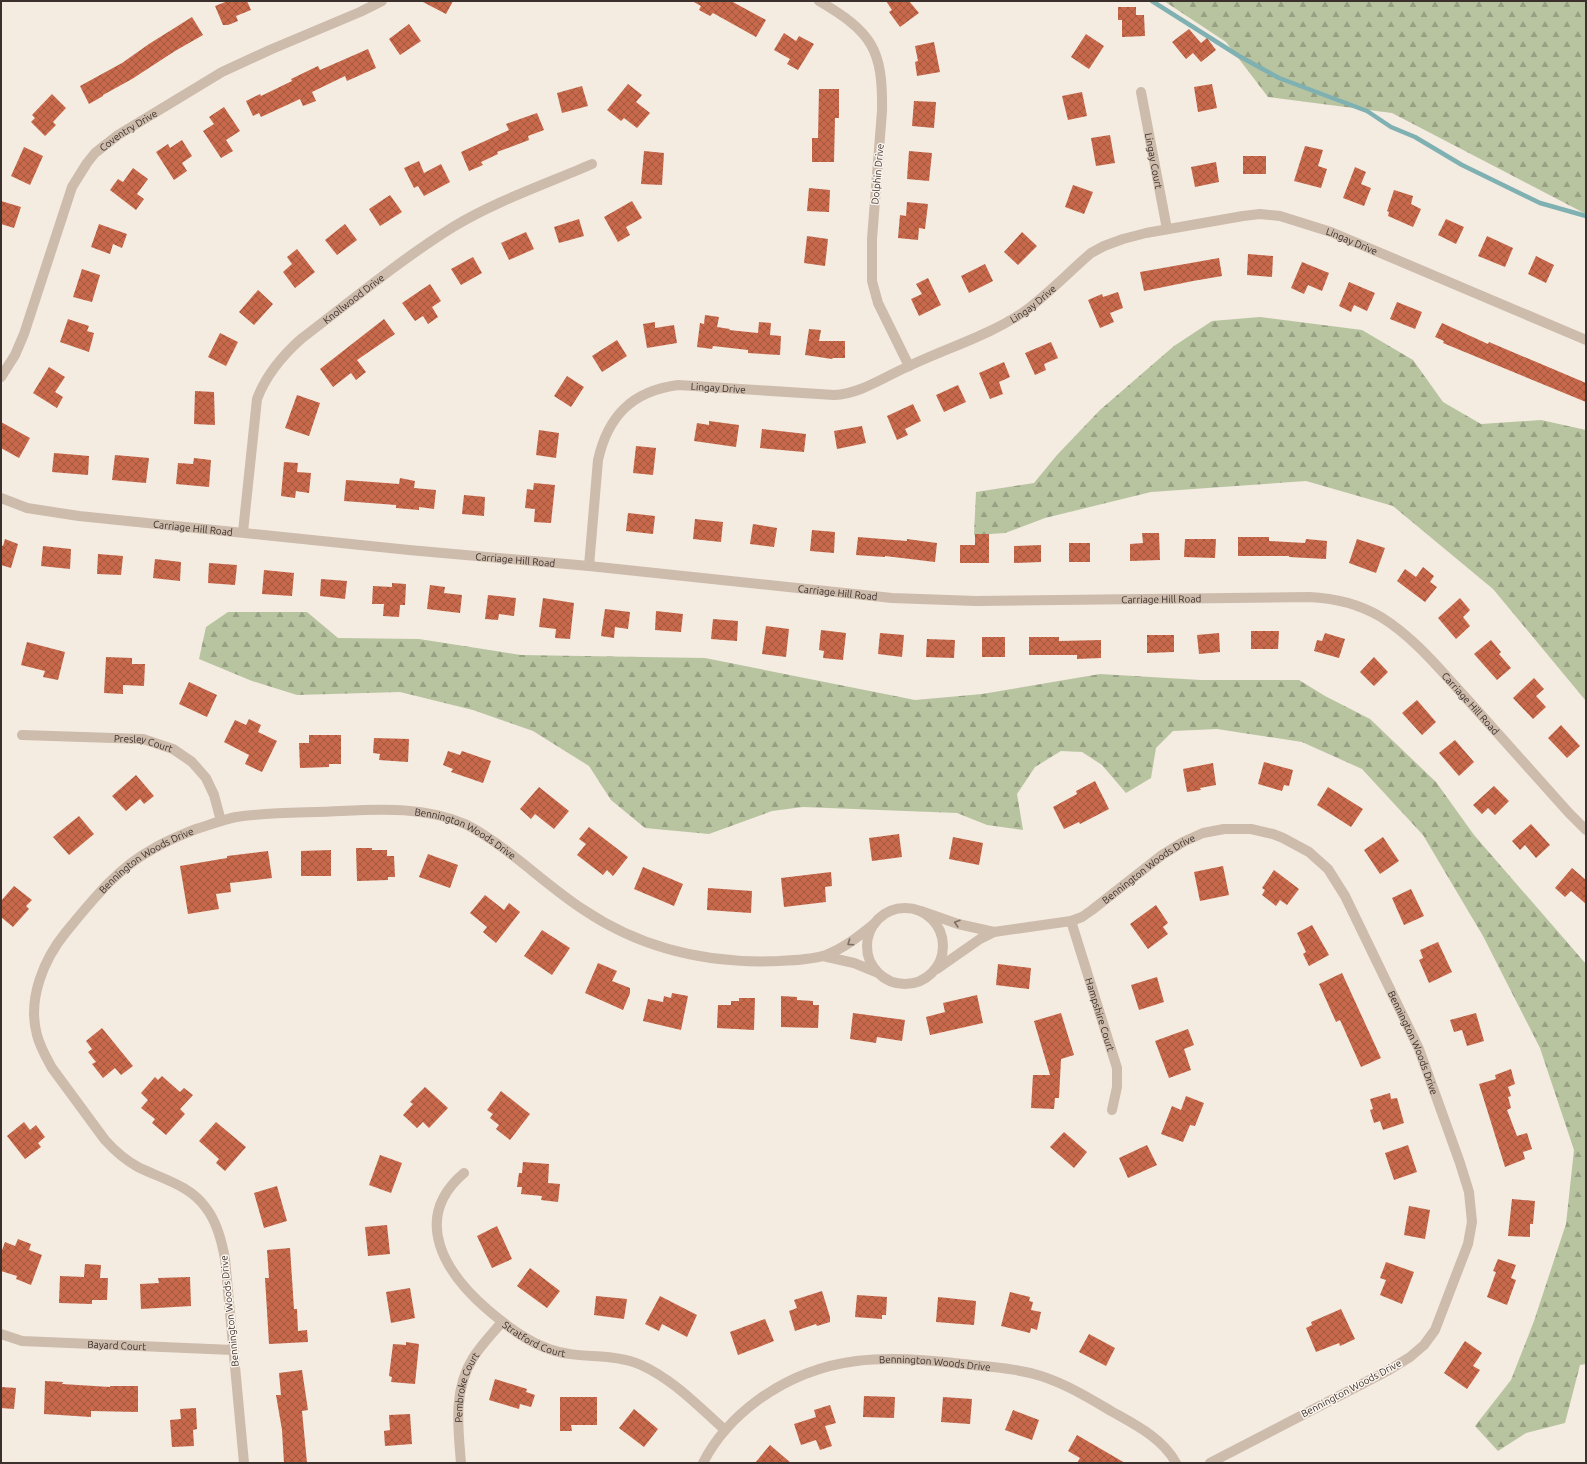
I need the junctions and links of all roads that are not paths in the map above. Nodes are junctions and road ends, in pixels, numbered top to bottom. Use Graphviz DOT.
graph roads {
  1 [pos="382,1"];
  2 [pos="819,1"];
  3 [pos="1141,92"];
  4 [pos="592,164"];
  5 [pos="1167,229"];
  6 [pos="1586,340"];
  7 [pos="908,366"];
  8 [pos="1,377"];
  9 [pos="1,498"];
  10 [pos="242,532"];
  11 [pos="589,566"];
  12 [pos="22,735"];
  13 [pos="221,821"];
  14 [pos="1586,830"];
  15 [pos="921,911"];
  16 [pos="1071,921"];
  17 [pos="874,924"];
  18 [pos="994,932"];
  19 [pos="823,956"];
  20 [pos="935,971"];
  21 [pos="877,972"];
  22 [pos="1112,1110"];
  23 [pos="464,1173"];
  24 [pos="502,1322"];
  25 [pos="1,1334"];
  26 [pos="233,1350"];
  27 [pos="725,1430"];
  28 [pos="244,1463"];
  29 [pos="461,1463"];
  30 [pos="703,1463"];
  31 [pos="1176,1463"];
  32 [pos="1210,1463"];
  1 -- 8 [label="street, Coventry Drive"];
  2 -- 7 [label="street, Dolphin Drive"];
  3 -- 5 [label="street, Lingay Court"];
  4 -- 10 [label="street, Knollwood Drive"];
  5 -- 6 [label="street, Lingay Drive"];
  5 -- 7 [label="street, Lingay Drive"];
  7 -- 11 [label="street, Lingay Drive"];
  9 -- 10 [label="street, Carriage Hill Road"];
  10 -- 11 [label="street, Carriage Hill Road"];
  11 -- 14 [label="street, Carriage Hill Road"];
  12 -- 13 [label="street, Presley Court"];
  13 -- 19 [label="street, Bennington Woods Drive"];
  13 -- 26 [label="street, Bennington Woods Drive"];
  15 -- 17 [label="street, Bennington Woods Drive"];
  18 -- 15 [label="street, Bennington Woods Drive, one-way"];
  15 -- 20 [label="street"];
  16 -- 18 [label="street, Bennington Woods Drive"];
  16 -- 22 [label="street, Hampshire Court"];
  16 -- 32 [label="street, Bennington Woods Drive"];
  17 -- 19 [label="street, Bennington Woods Drive, one-way"];
  17 -- 21 [label="street"];
  18 -- 20 [label="street, Bennington Woods Drive"];
  19 -- 21 [label="street, Bennington Woods Drive"];
  20 -- 21 [label="street, Bennington Woods Drive"];
  23 -- 24 [label="street, Stratford Court"];
  24 -- 27 [label="street, Stratford Court"];
  24 -- 29 [label="street, Pembroke Court"];
  25 -- 26 [label="street, Bayard Court"];
  26 -- 28 [label="street, Bennington Woods Drive"];
  27 -- 30 [label="street, Bennington Woods Drive"];
  27 -- 31 [label="street, Bennington Woods Drive"];
}
